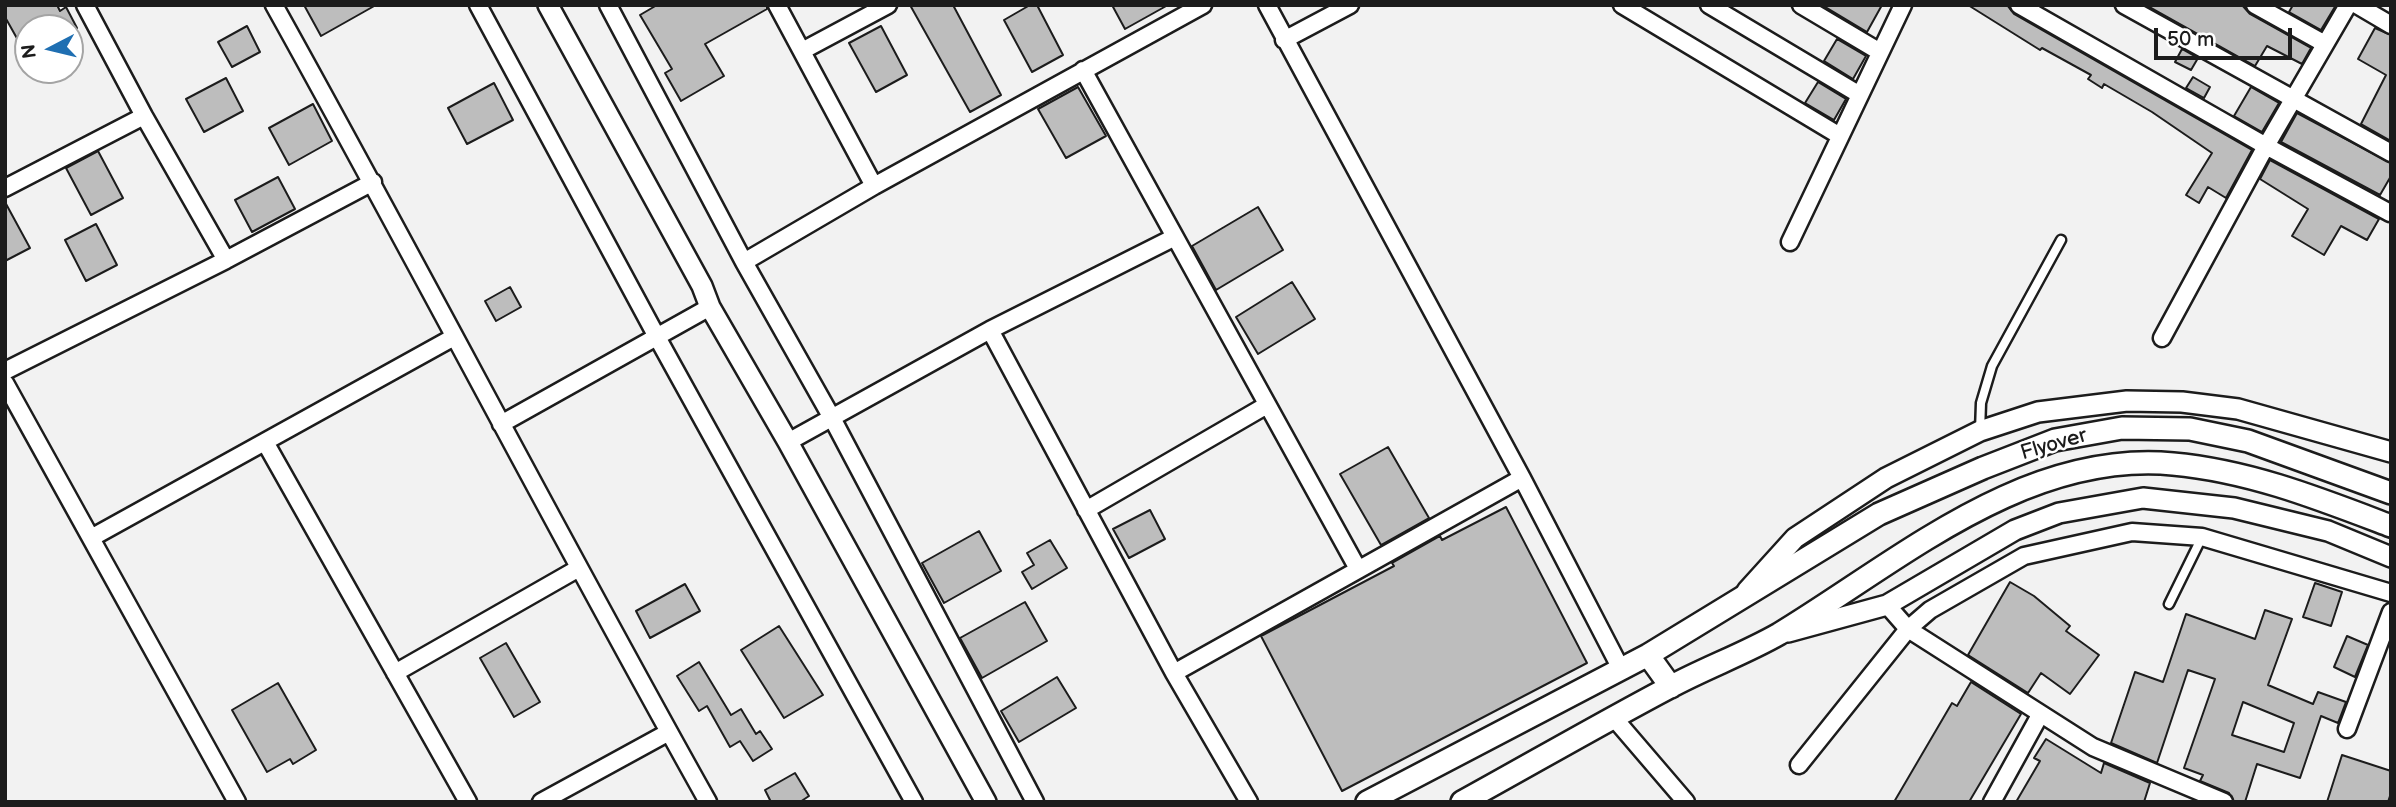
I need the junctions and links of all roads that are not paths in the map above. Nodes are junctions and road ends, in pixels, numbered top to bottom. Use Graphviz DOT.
graph roads {
  1 [pos="85,5"];
  2 [pos="274,5"];
  3 [pos="478,5"];
  4 [pos="548,5"];
  5 [pos="608,5"];
  6 [pos="777,5"];
  7 [pos="888,5"];
  8 [pos="1203,5"];
  9 [pos="1267,5"];
  10 [pos="1350,5"];
  11 [pos="1622,5"];
  12 [pos="1709,5"];
  13 [pos="1801,5"];
  14 [pos="1903,5"];
  15 [pos="2020,5"];
  16 [pos="2124,5"];
  17 [pos="2255,5"];
  18 [pos="2348,5"];
  19 [pos="2357,5"];
  20 [pos="2391,25"];
  21 [pos="1284,40"];
  22 [pos="2325,44"];
  23 [pos="802,51"];
  24 [pos="1880,52"];
  25 [pos="1083,70"];
  26 [pos="1860,95"];
  27 [pos="2293,99"];
  28 [pos="144,116"];
  29 [pos="1840,136"];
  30 [pos="2266,146"];
  31 [pos="2391,153"];
  32 [pos="373,183"];
  33 [pos="6,185"];
  34 [pos="874,186"];
  35 [pos="2390,213"];
  36 [pos="1175,237"];
  37 [pos="2061,240"];
  38 [pos="1790,242"];
  39 [pos="226,260"];
  40 [pos="744,261"];
  41 [pos="710,307"];
  42 [pos="990,330"];
  43 [pos="454,337"];
  44 [pos="657,337"];
  45 [pos="2162,338"];
  46 [pos="5,370"];
  47 [pos="5,383"];
  48 [pos="1267,405"];
  49 [pos="832,418"];
  50 [pos="501,424"];
  51 [pos="1980,431"];
  52 [pos="265,442"];
  53 [pos="788,442"];
  54 [pos="2391,453"];
  55 [pos="1522,478"];
  56 [pos="2391,493"];
  57 [pos="1086,510"];
  58 [pos="2391,526"];
  59 [pos="2202,537"];
  60 [pos="91,538"];
  61 [pos="2391,557"];
  62 [pos="579,568"];
  63 [pos="1358,569"];
  64 [pos="2391,593"];
  65 [pos="1741,597"];
  66 [pos="1887,604"];
  67 [pos="2169,604"];
  68 [pos="2391,612"];
  69 [pos="1908,629"];
  70 [pos="1777,634"];
  71 [pos="1648,655"];
  72 [pos="1621,669"];
  73 [pos="395,673"];
  74 [pos="1174,673"];
  75 [pos="1671,687"];
  76 [pos="2040,715"];
  77 [pos="1614,718"];
  78 [pos="2347,729"];
  79 [pos="669,732"];
  80 [pos="1799,765"];
  81 [pos="2188,795"];
  82 [pos="234,801"];
  83 [pos="468,802"];
  84 [pos="541,802"];
  85 [pos="708,802"];
  86 [pos="914,802"];
  87 [pos="986,802"];
  88 [pos="1035,802"];
  89 [pos="1249,802"];
  90 [pos="1367,802"];
  91 [pos="1462,802"];
  92 [pos="1686,802"];
  93 [pos="1992,802"];
  94 [pos="2224,802"];
  1 -- 28 [label="street"];
  2 -- 32 [label="street"];
  3 -- 44 [label="street"];
  4 -- 41 [label="street"];
  5 -- 40 [label="street"];
  6 -- 23 [label="street"];
  7 -- 23 [label="street"];
  8 -- 25 [label="street"];
  9 -- 21 [label="street"];
  10 -- 21 [label="street"];
  11 -- 29 [label="street"];
  12 -- 26 [label="street"];
  13 -- 24 [label="street"];
  14 -- 24 [label="street"];
  15 -- 30 [label="street"];
  16 -- 27 [label="street"];
  17 -- 22 [label="street"];
  18 -- 22 [label="street"];
  19 -- 20 [label="street"];
  21 -- 55 [label="street"];
  22 -- 27 [label="street"];
  23 -- 34 [label="street"];
  24 -- 26 [label="street"];
  25 -- 34 [label="street"];
  25 -- 36 [label="street"];
  26 -- 29 [label="street"];
  27 -- 30 [label="street"];
  27 -- 31 [label="street"];
  28 -- 33 [label="street"];
  28 -- 39 [label="street"];
  29 -- 38 [label="street"];
  30 -- 35 [label="street"];
  30 -- 45 [label="street"];
  32 -- 39 [label="street"];
  32 -- 43 [label="street"];
  34 -- 40 [label="street"];
  36 -- 42 [label="street"];
  36 -- 48 [label="street"];
  37 -- 51 [label="lane"];
  39 -- 46 [label="street"];
  40 -- 49 [label="street"];
  41 -- 44 [label="street"];
  41 -- 53 [label="street"];
  42 -- 49 [label="street"];
  42 -- 57 [label="street"];
  43 -- 50 [label="street"];
  43 -- 52 [label="street"];
  44 -- 50 [label="street"];
  44 -- 86 [label="street"];
  47 -- 60 [label="street"];
  48 -- 57 [label="street"];
  48 -- 63 [label="street"];
  49 -- 53 [label="street"];
  49 -- 88 [label="street"];
  50 -- 62 [label="street"];
  51 -- 54 [label="street"];
  51 -- 65 [label="street"];
  52 -- 60 [label="street"];
  52 -- 73 [label="street"];
  53 -- 87 [label="street"];
  55 -- 63 [label="street"];
  55 -- 72 [label="street"];
  56 -- 65 [label="main road, Flyover"];
  57 -- 74 [label="street"];
  58 -- 70 [label="main road, Flyover"];
  59 -- 64 [label="street"];
  59 -- 67 [label="lane"];
  59 -- 69 [label="street"];
  60 -- 82 [label="street"];
  61 -- 66 [label="street"];
  62 -- 73 [label="street"];
  62 -- 79 [label="street"];
  63 -- 74 [label="street"];
  65 -- 71 [label="main road, Flyover"];
  66 -- 69 [label="street"];
  66 -- 70 [label="street"];
  68 -- 78 [label="street"];
  69 -- 76 [label="street"];
  69 -- 80 [label="street"];
  70 -- 75 [label="main road, Flyover"];
  71 -- 72 [label="main road, Flyover"];
  71 -- 75 [label="main road"];
  72 -- 90 [label="main road, Flyover"];
  73 -- 83 [label="street"];
  74 -- 89 [label="street"];
  75 -- 77 [label="main road, Flyover"];
  76 -- 81 [label="street"];
  76 -- 93 [label="street"];
  77 -- 91 [label="main road, Flyover"];
  77 -- 92 [label="street"];
  79 -- 84 [label="street"];
  79 -- 85 [label="street"];
  81 -- 94 [label="street"];
}
